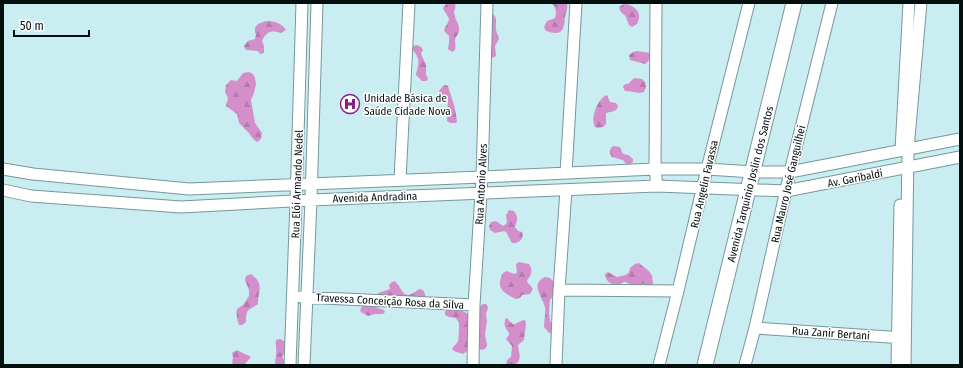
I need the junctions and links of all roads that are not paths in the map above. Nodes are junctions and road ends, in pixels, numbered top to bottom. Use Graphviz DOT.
graph roads {
  1 [pos="302,3"];
  2 [pos="317,3"];
  3 [pos="409,3"];
  4 [pos="487,3"];
  5 [pos="576,3"];
  6 [pos="656,3"];
  7 [pos="748,3"];
  8 [pos="794,3"];
  9 [pos="832,3"];
  10 [pos="909,3"];
  11 [pos="921,3"];
  12 [pos="960,139"];
  13 [pos="904,150"];
  14 [pos="960,157"];
  15 [pos="904,168"];
  16 [pos="3,169"];
  17 [pos="654,169"];
  18 [pos="707,169"];
  19 [pos="753,172"];
  20 [pos="790,172"];
  21 [pos="566,173"];
  22 [pos="482,177"];
  23 [pos="400,180"];
  24 [pos="311,184"];
  25 [pos="297,185"];
  26 [pos="657,186"];
  27 [pos="703,188"];
  28 [pos="748,189"];
  29 [pos="3,190"];
  30 [pos="566,190"];
  31 [pos="786,191"];
  32 [pos="480,193"];
  33 [pos="311,200"];
  34 [pos="296,201"];
  35 [pos="559,290"];
  36 [pos="678,291"];
  37 [pos="293,296"];
  38 [pos="307,297"];
  39 [pos="474,305"];
  40 [pos="755,328"];
  41 [pos="902,338"];
  42 [pos="290,365"];
  43 [pos="304,365"];
  44 [pos="473,365"];
  45 [pos="556,365"];
  46 [pos="659,365"];
  47 [pos="705,365"];
  48 [pos="746,365"];
  49 [pos="897,365"];
  50 [pos="905,365"];
  1 -- 25 [label="street, Rua Elói Armando Nedel"];
  2 -- 24 [label="street, Rua Elói Armando Nedel"];
  3 -- 23 [label="street"];
  4 -- 22 [label="street, Rua Antonio Alves"];
  5 -- 21 [label="street"];
  6 -- 17 [label="street"];
  7 -- 18 [label="street, Rua Angelin Favassa"];
  8 -- 19 [label="street, Avenida Tarquínio Joslin dos Santos"];
  9 -- 20 [label="street, Rua Mauro José Ganguilhei"];
  10 -- 13 [label="street"];
  11 -- 13 [label="street"];
  12 -- 13 [label="street, Av. Garibaldi"];
  13 -- 15 [label="street"];
  13 -- 20 [label="street, Av. Garibaldi"];
  14 -- 15 [label="street, Av. Garibaldi"];
  15 -- 31 [label="street, Av. Garibaldi"];
  15 -- 41 [label="street"];
  16 -- 25 [label="street, Av. Garibaldi"];
  17 -- 18 [label="street, Av. Garibaldi"];
  17 -- 21 [label="street, Av. Garibaldi"];
  17 -- 26 [label="street"];
  18 -- 19 [label="street, Av. Garibaldi"];
  18 -- 27 [label="street, Rua Angelin Favassa"];
  19 -- 20 [label="street, Av. Garibaldi"];
  19 -- 28 [label="street, Avenida Tarquínio Joslin dos Santos"];
  20 -- 31 [label="street, Rua Mauro José Ganguilhei"];
  21 -- 22 [label="street, Av. Garibaldi"];
  22 -- 23 [label="street, Av. Garibaldi"];
  22 -- 32 [label="street, Rua Antonio Alves"];
  23 -- 24 [label="street, Av. Garibaldi"];
  24 -- 25 [label="street, Av. Garibaldi"];
  24 -- 33 [label="street, Rua Elói Armando Nedel"];
  25 -- 34 [label="street, Rua Elói Armando Nedel"];
  26 -- 27 [label="street, Avenida Andradina"];
  26 -- 30 [label="street, Avenida Andradina"];
  27 -- 28 [label="street, Avenida Andradina"];
  27 -- 36 [label="street, Rua Angelin Favassa"];
  28 -- 31 [label="street, Av. Garibaldi"];
  28 -- 47 [label="street, Avenida Tarquínio Joslin dos Santos"];
  29 -- 34 [label="street, Avenida Andradina"];
  30 -- 32 [label="street, Avenida Andradina"];
  30 -- 35 [label="street"];
  31 -- 40 [label="street, Rua Mauro José Ganguilhei"];
  32 -- 33 [label="street, Avenida Andradina"];
  32 -- 39 [label="street, Rua Antonio Alves"];
  33 -- 34 [label="street, Avenida Andradina"];
  33 -- 38 [label="street, Rua Elói Armando Nedel"];
  34 -- 37 [label="street, Rua Elói Armando Nedel"];
  35 -- 36 [label="street"];
  35 -- 45 [label="street"];
  36 -- 46 [label="street, Rua Angelin Favassa"];
  37 -- 38 [label="street, Travessa Conceição Rosa da Silva"];
  37 -- 42 [label="street, Rua Elói Armando Nedel"];
  38 -- 39 [label="street, Travessa Conceição Rosa da Silva"];
  38 -- 43 [label="street, Rua Elói Armando Nedel"];
  39 -- 44 [label="street, Rua Antonio Alves"];
  40 -- 41 [label="street, Rua Zanir Bertani"];
  40 -- 48 [label="street, Rua Mauro José Ganguilhei"];
  41 -- 49 [label="street"];
  41 -- 50 [label="street"];
}
